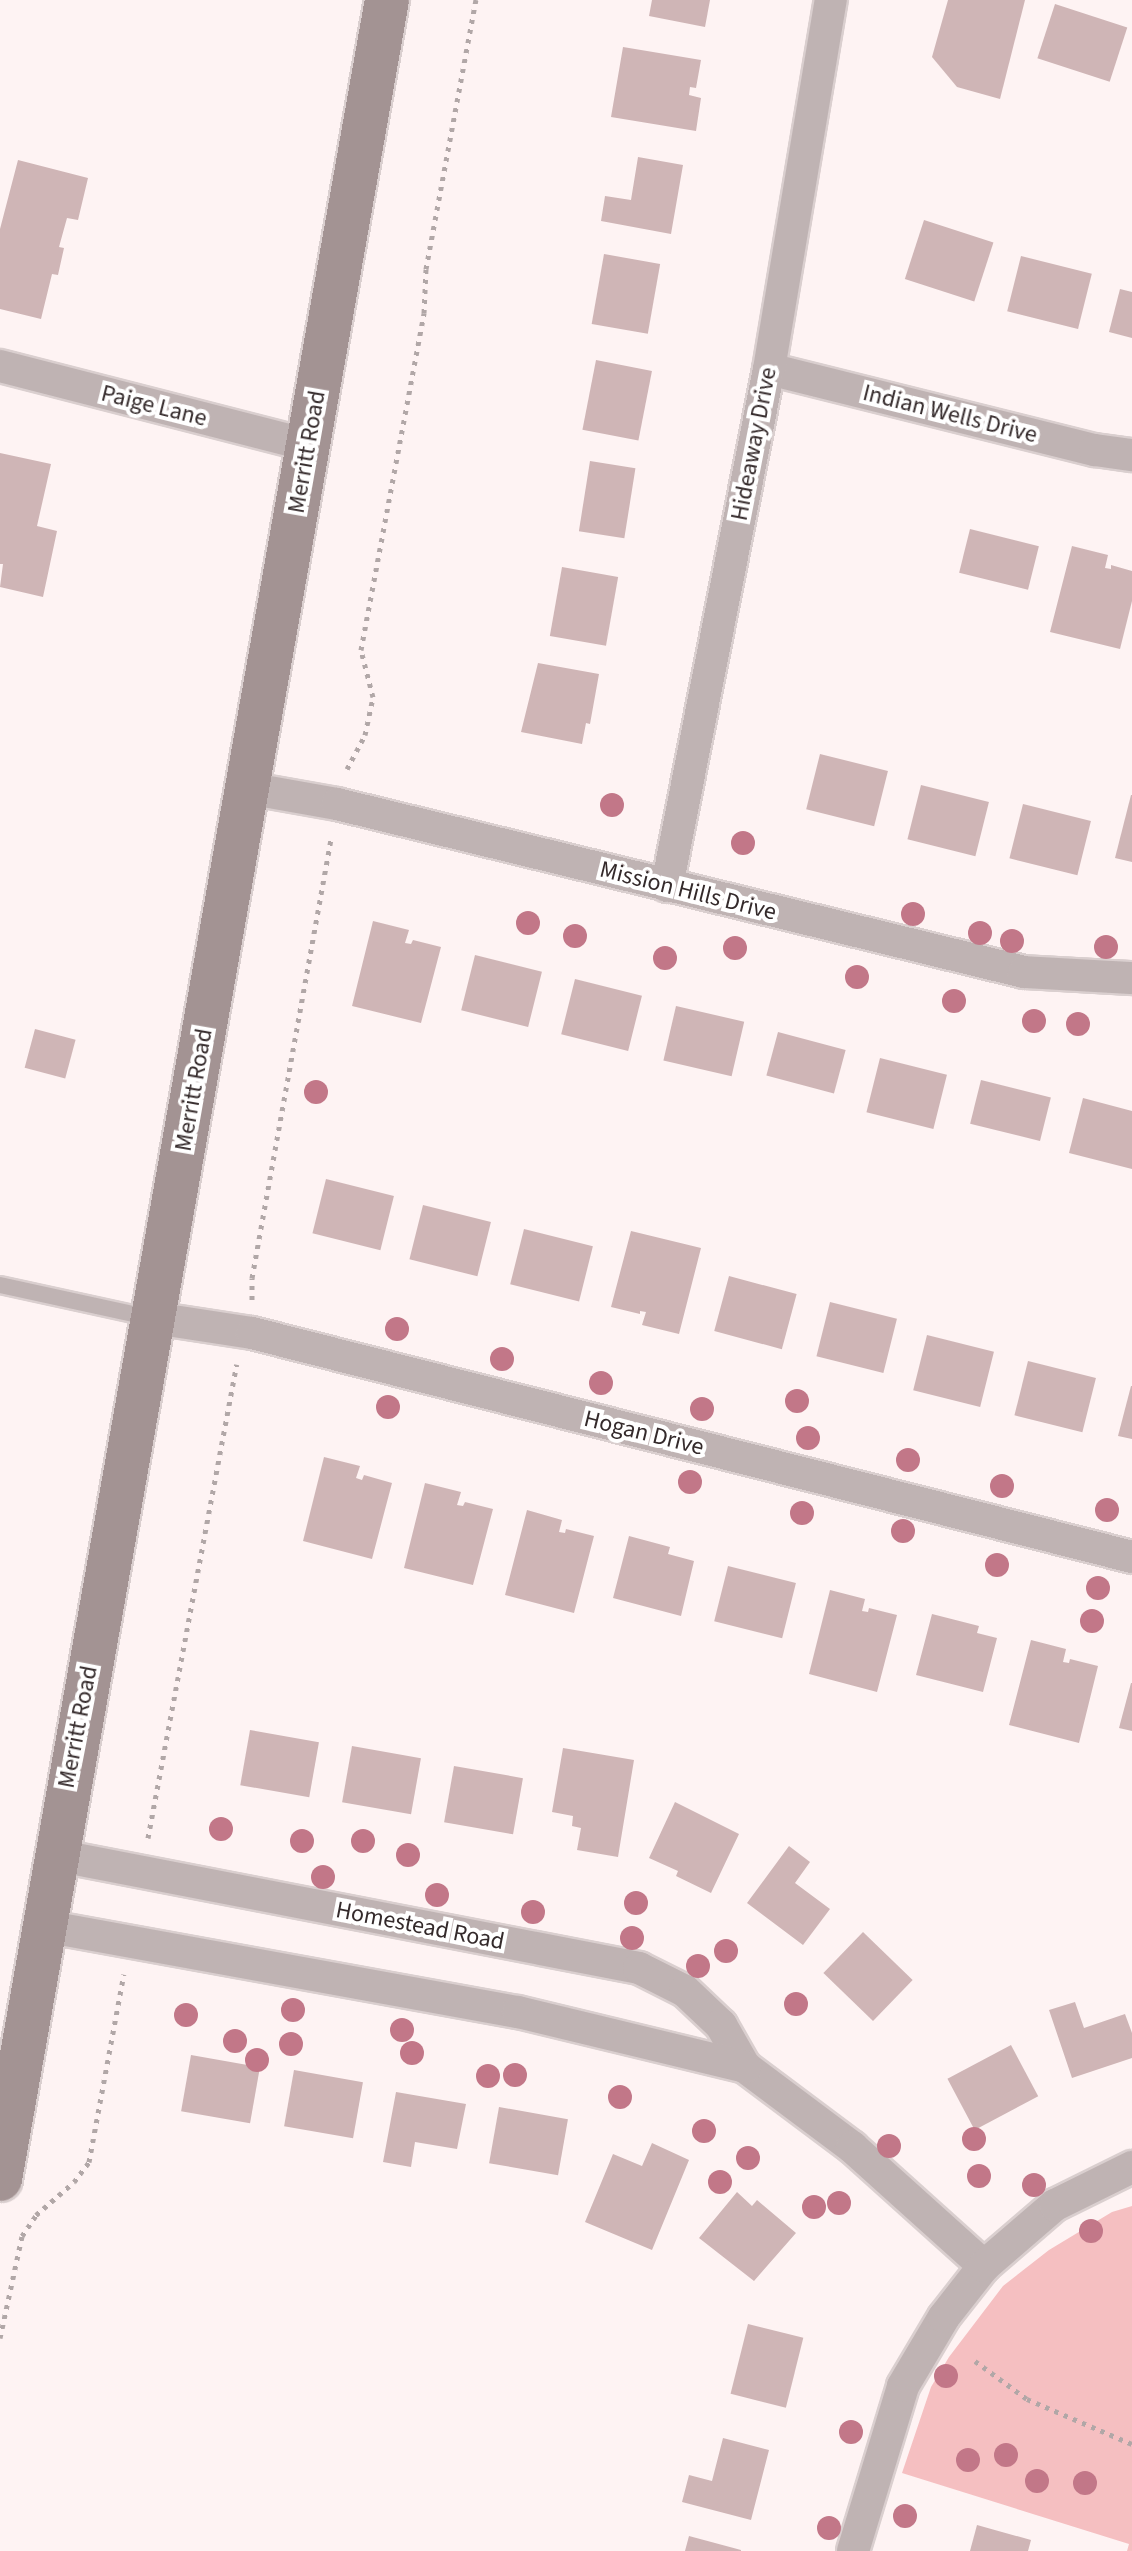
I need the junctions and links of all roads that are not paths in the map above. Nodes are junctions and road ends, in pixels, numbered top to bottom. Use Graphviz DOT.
graph roads {
  1 [pos="387,0"];
  2 [pos="831,0"];
  3 [pos="0,366"];
  4 [pos="769,369"];
  5 [pos="308,445"];
  6 [pos="1132,455"];
  7 [pos="247,788"];
  8 [pos="667,886"];
  9 [pos="1132,978"];
  10 [pos="0,1285"];
  11 [pos="154,1318"];
  12 [pos="1132,1557"];
  13 [pos="55,1855"];
  14 [pos="44,1926"];
  15 [pos="745,2067"];
  16 [pos="1132,2167"];
  17 [pos="0,2179"];
  18 [pos="984,2266"];
  19 [pos="853,2551"];
  1 -- 5 [label="street, Merritt Road"];
  2 -- 4 [label="street, Hideaway Drive"];
  3 -- 5 [label="street, Paige Lane"];
  4 -- 6 [label="street, Indian Wells Drive"];
  4 -- 8 [label="street, Hideaway Drive"];
  5 -- 7 [label="street, Merritt Road"];
  7 -- 8 [label="street, Mission Hills Drive"];
  7 -- 11 [label="street, Merritt Road"];
  8 -- 9 [label="street, Mission Hills Drive"];
  10 -- 11 [label="lane"];
  11 -- 12 [label="street, Hogan Drive"];
  11 -- 13 [label="street, Merritt Road"];
  13 -- 14 [label="street, Merritt Road"];
  13 -- 15 [label="street, Homestead Road"];
  14 -- 15 [label="street, Homestead Road"];
  14 -- 17 [label="street, Merritt Road"];
  15 -- 18 [label="street, Homestead Road"];
  16 -- 18 [label="street"];
  18 -- 19 [label="street"];
}
